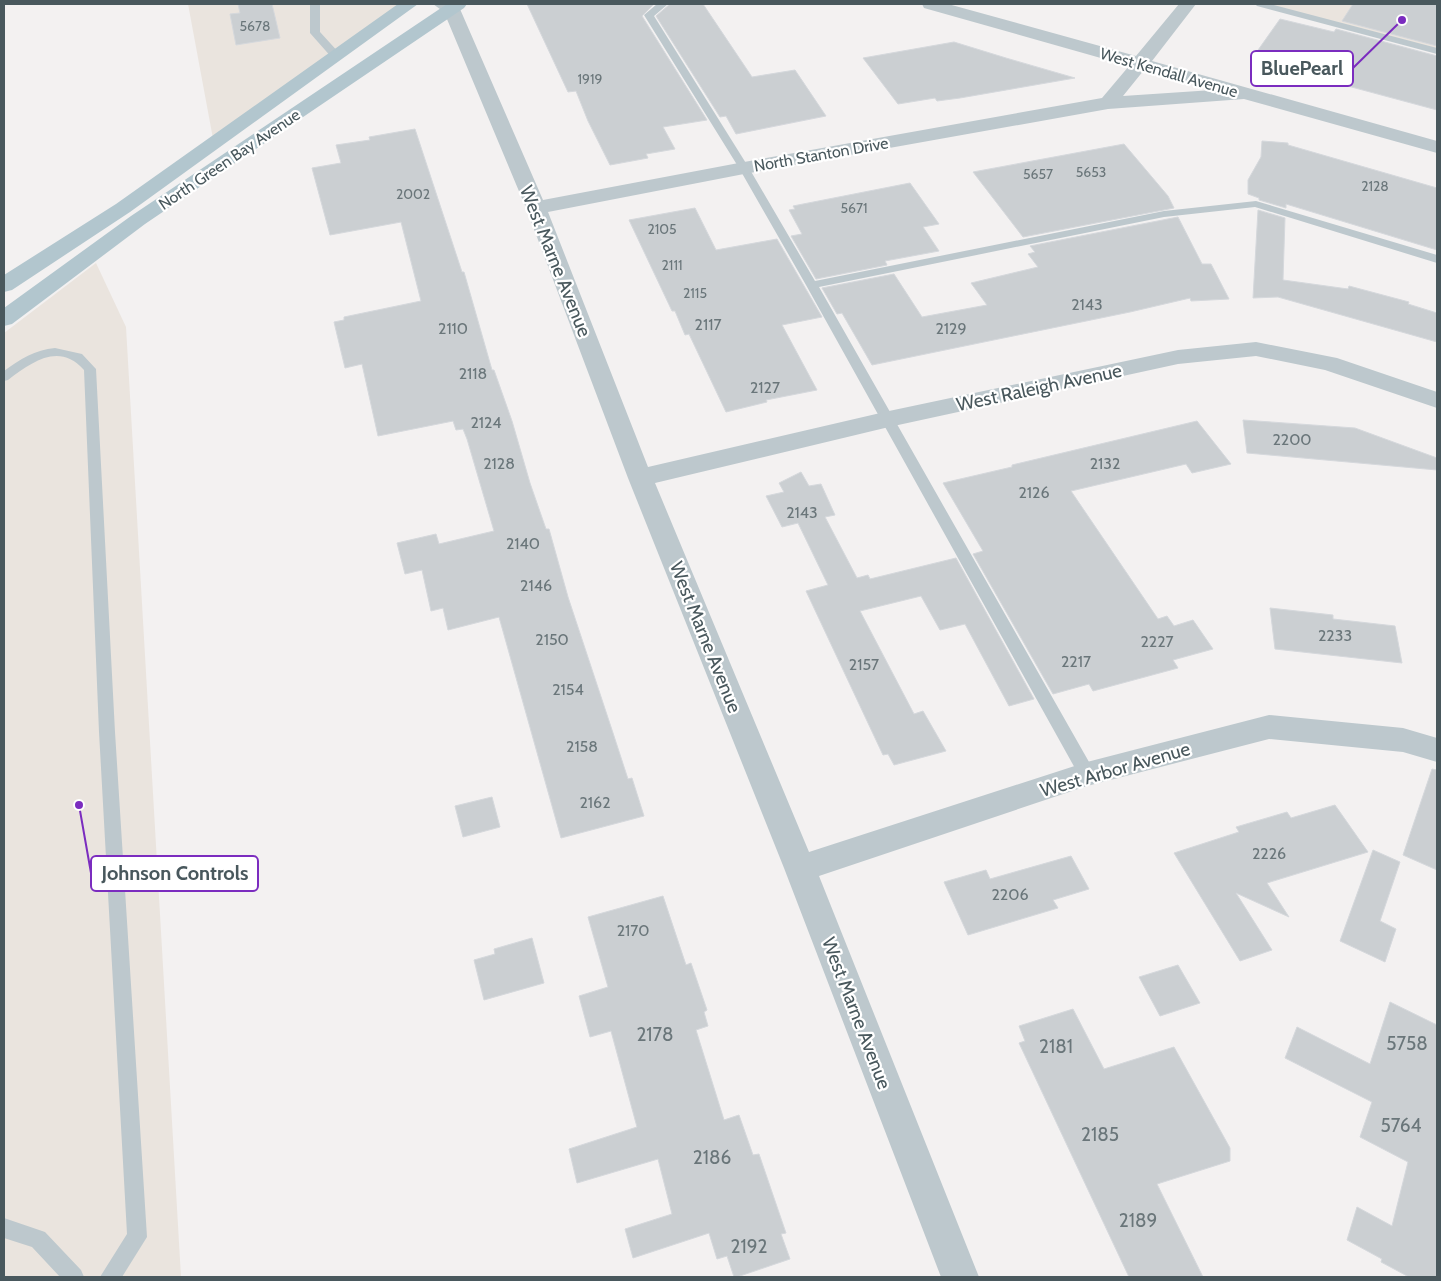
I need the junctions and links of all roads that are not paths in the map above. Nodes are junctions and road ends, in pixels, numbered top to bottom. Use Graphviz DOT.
graph roads {
  1 [pos="315,4"];
  2 [pos="409,4"];
  3 [pos="664,4"];
  4 [pos="930,4"];
  5 [pos="1188,4"];
  6 [pos="1260,4"];
  7 [pos="450,6"];
  8 [pos="1437,51"];
  9 [pos="337,57"];
  10 [pos="1140,64"];
  11 [pos="1244,93"];
  12 [pos="1108,103"];
  13 [pos="1437,147"];
  14 [pos="744,168"];
  15 [pos="536,208"];
  16 [pos="1437,259"];
  17 [pos="4,285"];
  18 [pos="812,285"];
  19 [pos="4,319"];
  20 [pos="4,377"];
  21 [pos="1437,400"];
  22 [pos="889,419"];
  23 [pos="640,478"];
  24 [pos="1437,750"];
  25 [pos="1087,774"];
  26 [pos="800,868"];
  27 [pos="4,1228"];
  28 [pos="74,1277"];
  29 [pos="110,1277"];
  30 [pos="960,1277"];
  1 -- 9 [label="lane"];
  2 -- 9 [label="main road, North Green Bay Avenue"];
  3 -- 14 [label="lane"];
  4 -- 10 [label="street, West Kendall Avenue"];
  5 -- 10 [label="street"];
  6 -- 8 [label="lane"];
  7 -- 15 [label="street, West Marne Avenue"];
  7 -- 19 [label="main road, North Green Bay Avenue"];
  9 -- 17 [label="main road, North Green Bay Avenue"];
  10 -- 11 [label="street, West Kendall Avenue"];
  10 -- 12 [label="street"];
  11 -- 12 [label="street, North Stanton Drive"];
  11 -- 13 [label="street, West Kendall Avenue"];
  12 -- 14 [label="street, North Stanton Drive"];
  14 -- 15 [label="street, North Stanton Drive"];
  14 -- 18 [label="lane"];
  15 -- 23 [label="street, West Marne Avenue"];
  16 -- 18 [label="lane"];
  18 -- 22 [label="lane"];
  20 -- 29 [label="lane"];
  21 -- 22 [label="street, West Raleigh Avenue"];
  22 -- 23 [label="street, West Raleigh Avenue"];
  22 -- 25 [label="lane"];
  23 -- 26 [label="street, West Marne Avenue"];
  24 -- 25 [label="street, West Arbor Avenue"];
  25 -- 26 [label="street, West Arbor Avenue"];
  26 -- 30 [label="street, West Marne Avenue"];
  27 -- 28 [label="lane"];
}
